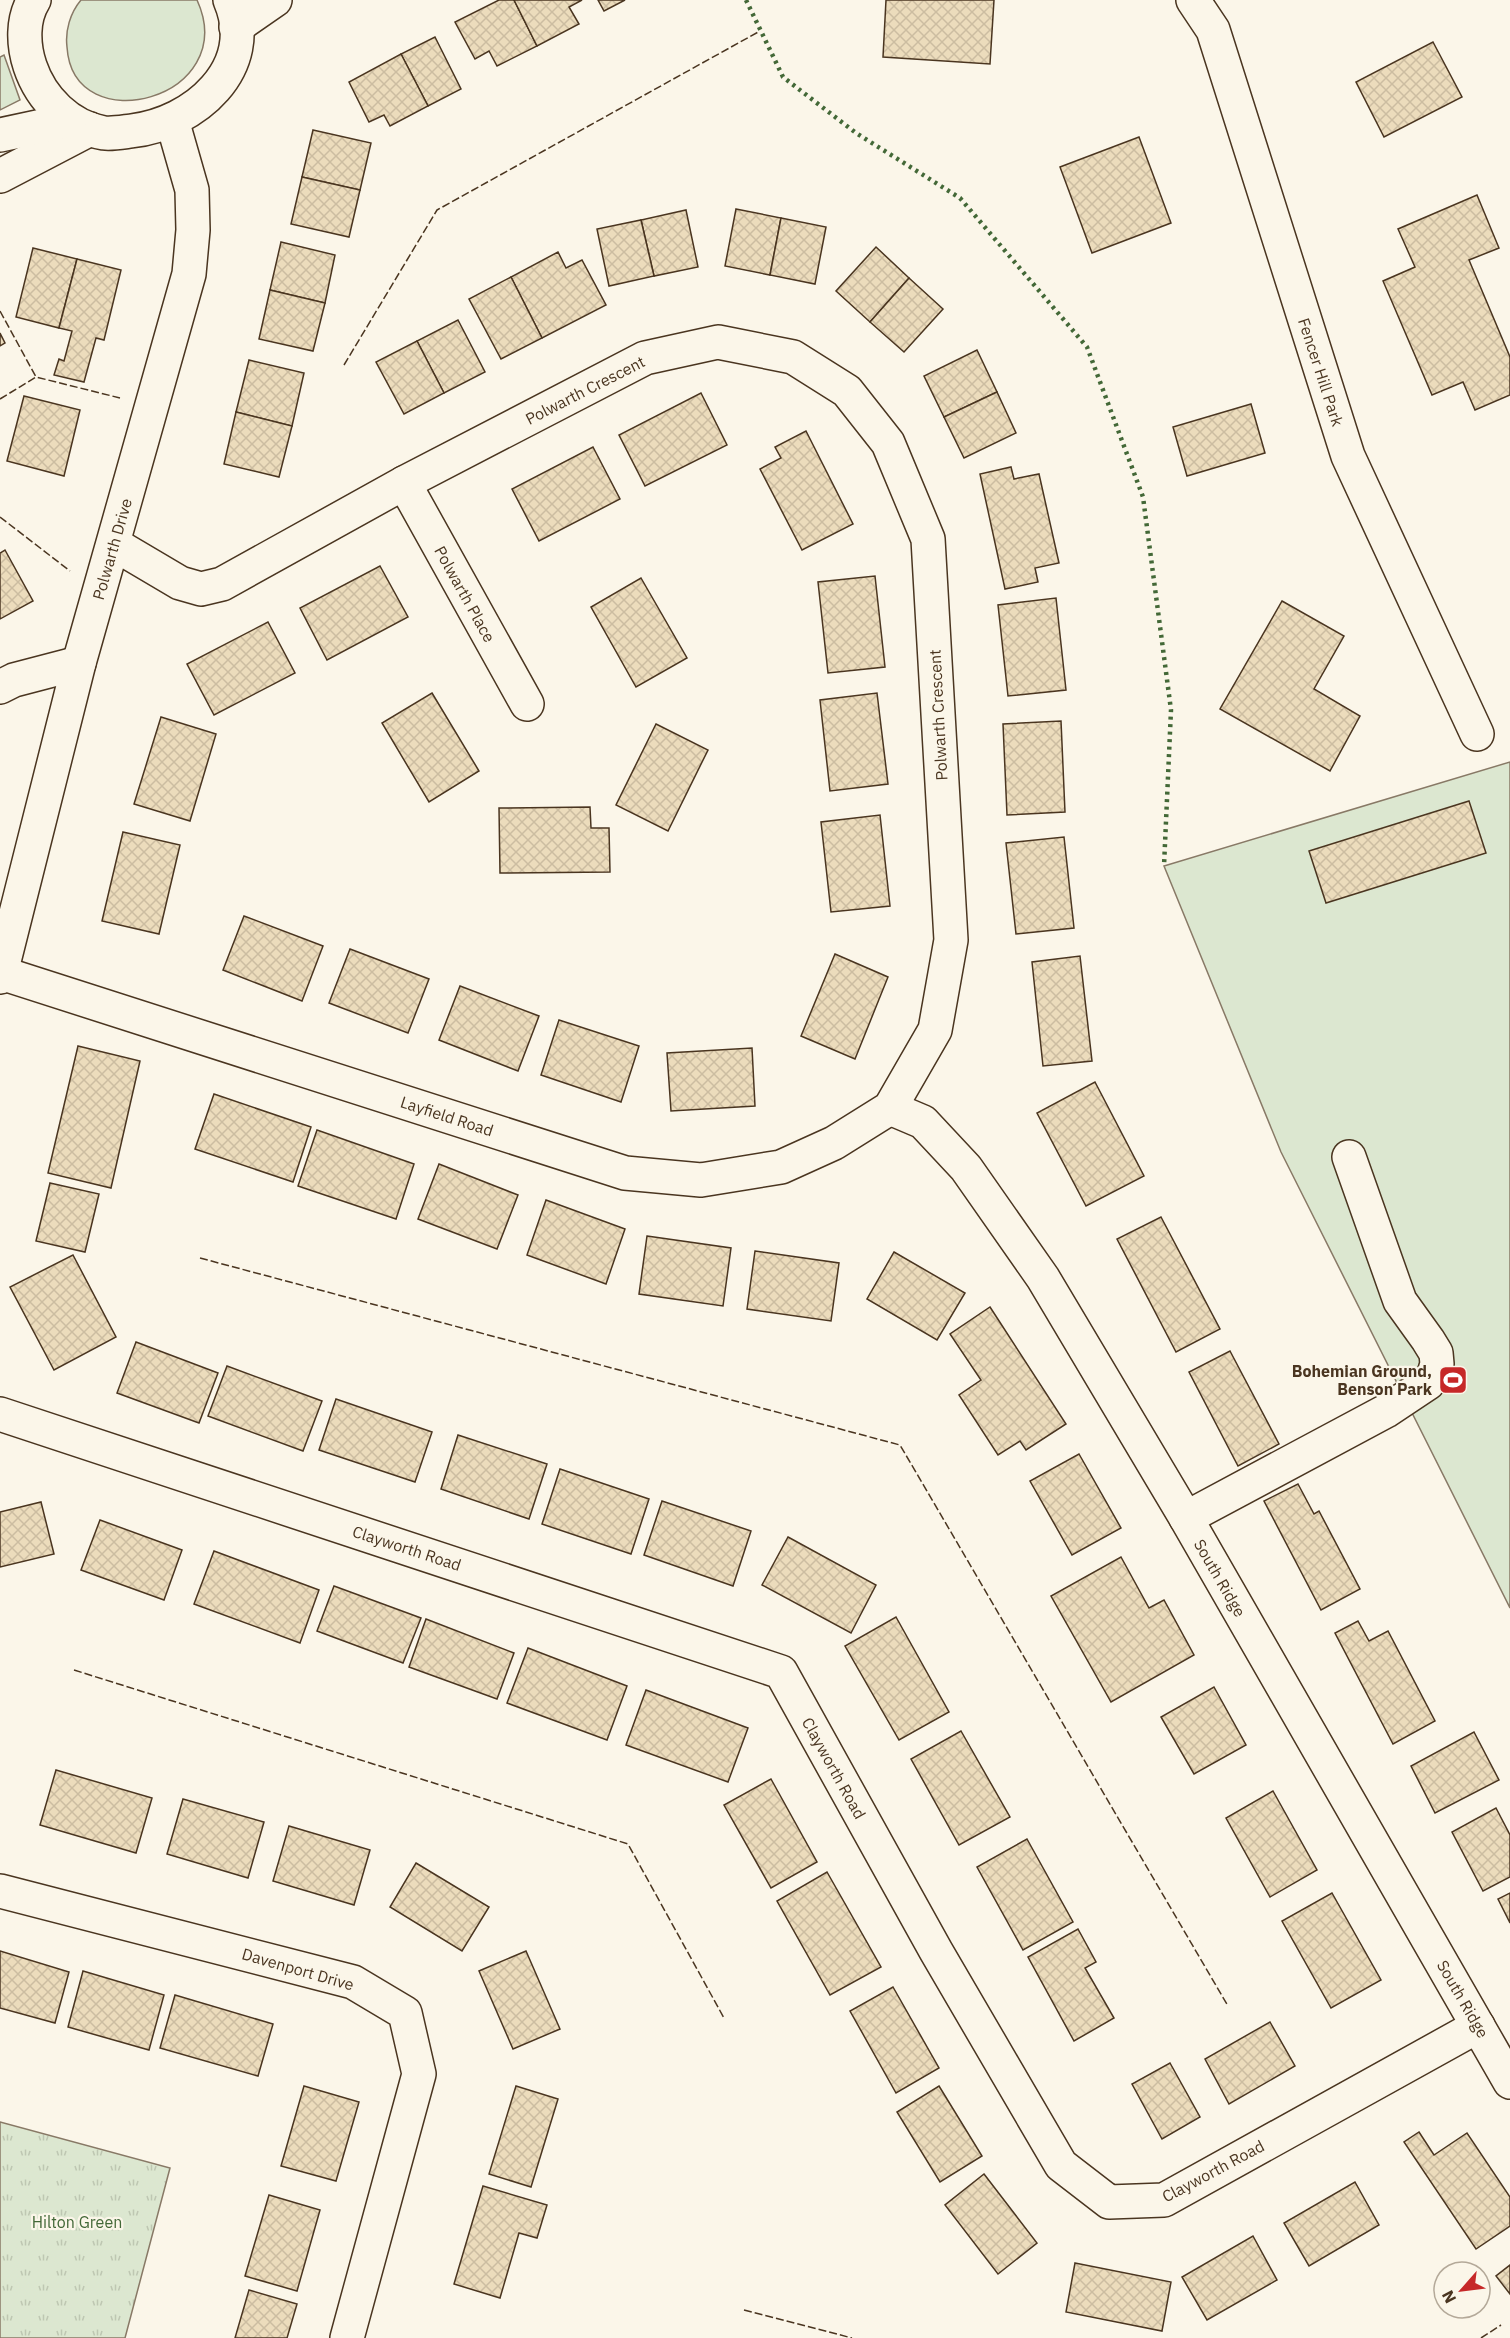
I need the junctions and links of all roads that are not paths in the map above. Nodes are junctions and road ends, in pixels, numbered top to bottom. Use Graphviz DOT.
graph roads {
  1 [pos="275,0"];
  2 [pos="1193,0"];
  3 [pos="233,13"];
  4 [pos="20,19"];
  5 [pos="172,120"];
  6 [pos="80,124"];
  7 [pos="0,135"];
  8 [pos="0,176"];
  9 [pos="404,483"];
  10 [pos="114,544"];
  11 [pos="79,663"];
  12 [pos="0,687"];
  13 [pos="527,704"];
  14 [pos="1477,734"];
  15 [pos="1,975"];
  16 [pos="890,1108"];
  17 [pos="1349,1156"];
  18 [pos="0,1414"];
  19 [pos="1186,1518"];
  20 [pos="0,1891"];
  21 [pos="1478,2026"];
  22 [pos="1510,2082"];
  23 [pos="346,2338"];
  1 -- 3 [label="street"];
  2 -- 14 [label="street, Fencer Hill Park"];
  3 -- 5 [label="street"];
  4 -- 6 [label="street"];
  5 -- 6 [label="street"];
  5 -- 10 [label="street, Polwarth Drive"];
  6 -- 7 [label="street"];
  6 -- 8 [label="street"];
  9 -- 10 [label="street, Polwarth Crescent"];
  9 -- 13 [label="street, Polwarth Place"];
  9 -- 16 [label="street, Polwarth Crescent"];
  10 -- 11 [label="street, Polwarth Drive"];
  11 -- 12 [label="street"];
  11 -- 15 [label="street, Polwarth Drive"];
  15 -- 16 [label="street, Layfield Road"];
  16 -- 19 [label="street, South Ridge"];
  17 -- 19 [label="street"];
  18 -- 21 [label="street, Clayworth Road"];
  19 -- 21 [label="street, South Ridge"];
  20 -- 23 [label="street, Davenport Drive"];
  21 -- 22 [label="street, South Ridge"];
}
